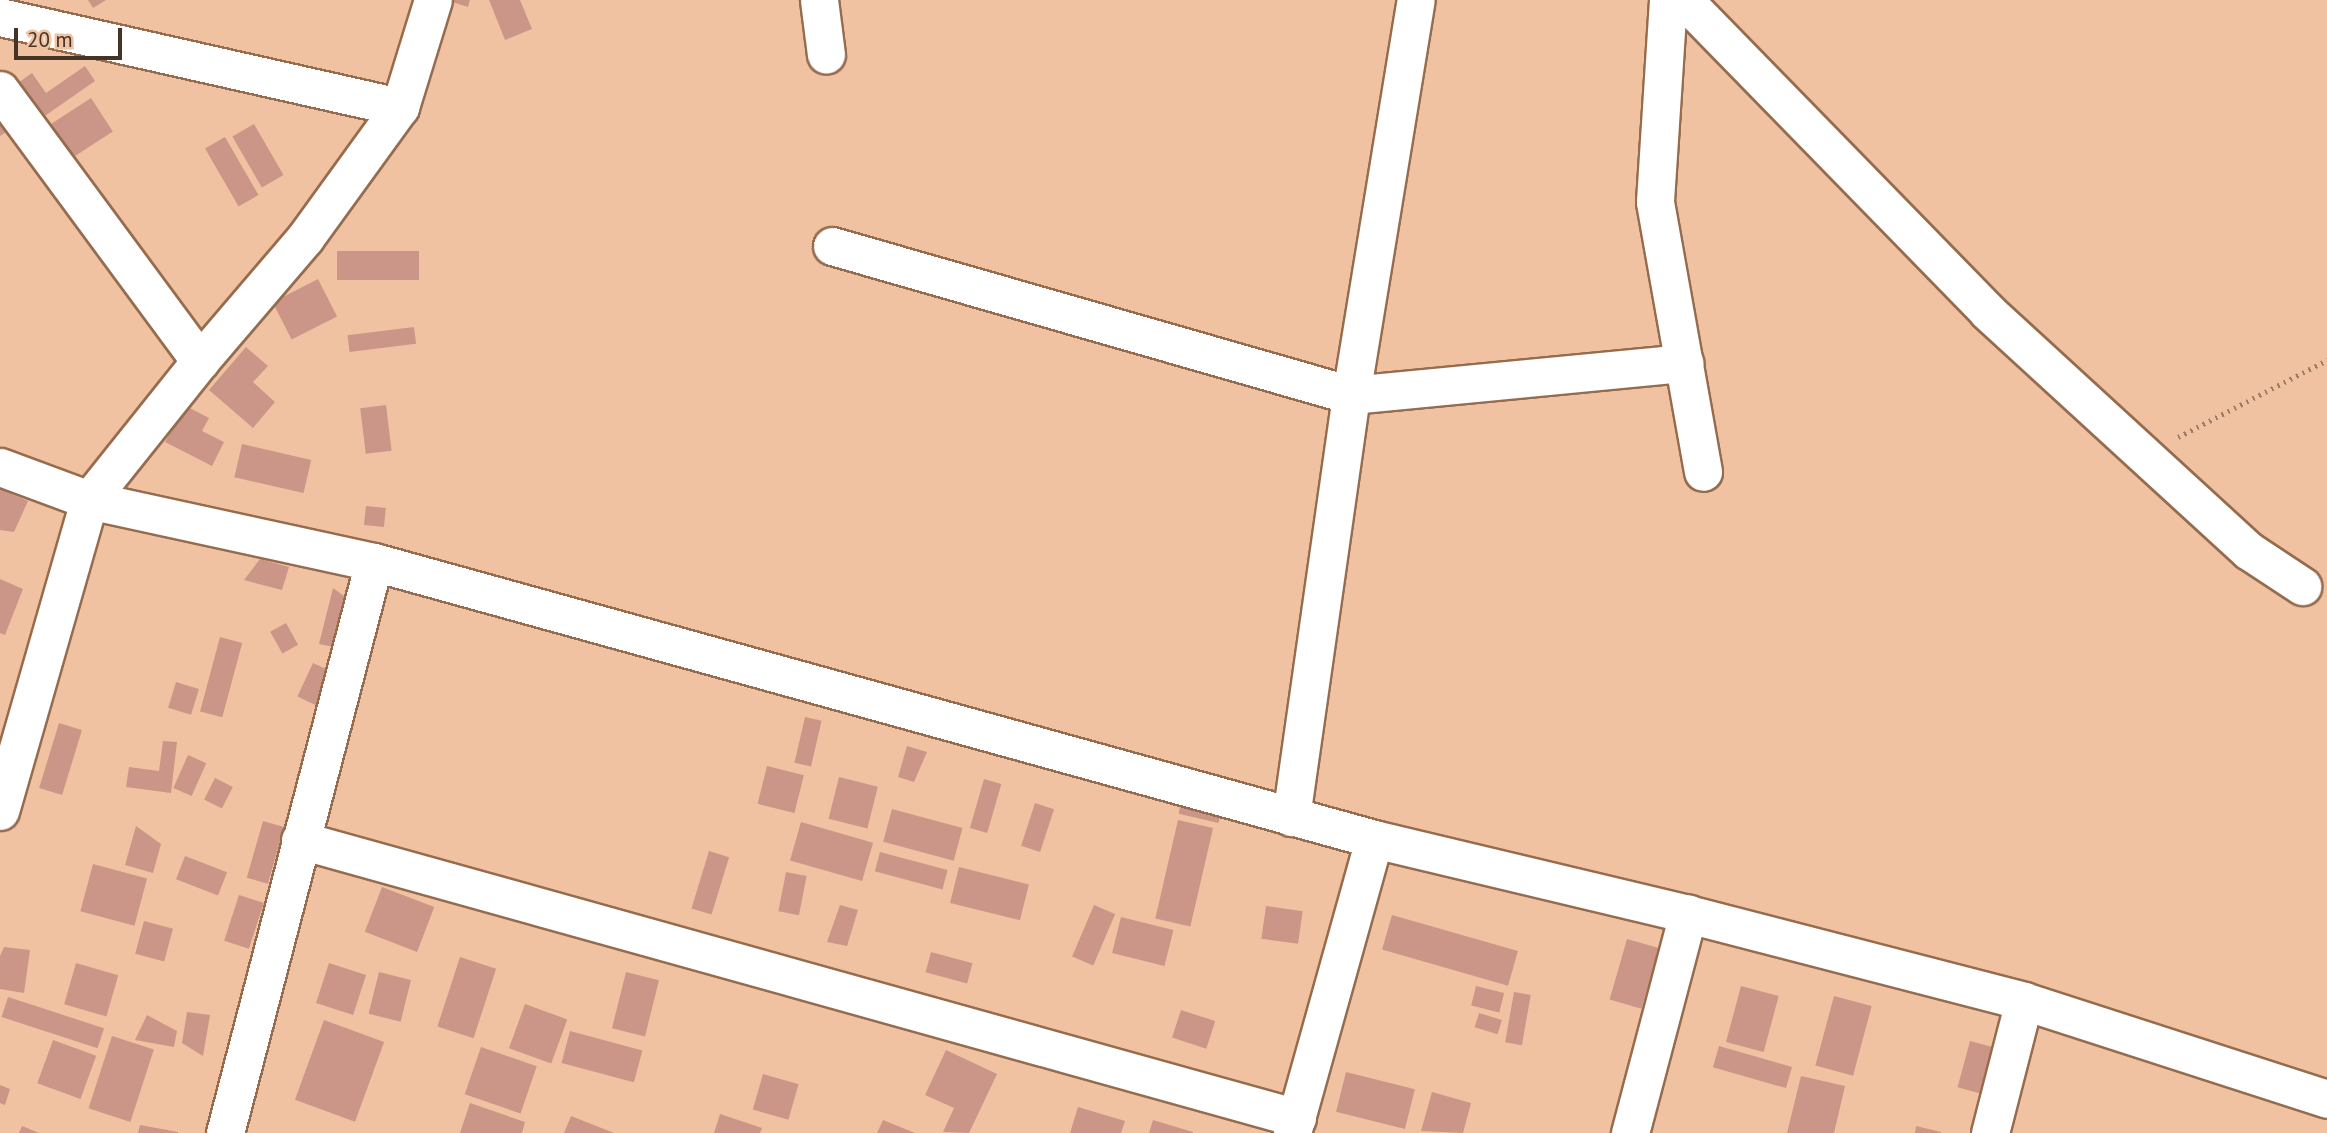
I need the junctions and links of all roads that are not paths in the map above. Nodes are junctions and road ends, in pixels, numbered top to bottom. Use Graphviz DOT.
graph roads {
  1 [pos="433,0"];
  2 [pos="819,0"];
  3 [pos="1416,0"];
  4 [pos="1668,0"];
  5 [pos="1684,0"];
  6 [pos="0,17"];
  7 [pos="826,55"];
  8 [pos="0,90"];
  9 [pos="400,107"];
  10 [pos="832,246"];
  11 [pos="200,361"];
  12 [pos="1684,363"];
  13 [pos="1351,395"];
  14 [pos="0,467"];
  15 [pos="1703,472"];
  16 [pos="89,500"];
  17 [pos="374,562"];
  18 [pos="2302,586"];
  19 [pos="0,811"];
  20 [pos="1292,817"];
  21 [pos="1374,839"];
  22 [pos="300,840"];
  23 [pos="1688,914"];
  24 [pos="2024,1002"];
  25 [pos="2327,1099"];
  26 [pos="1295,1125"];
  27 [pos="230,1132"];
  28 [pos="1630,1133"];
  29 [pos="1990,1133"];
  1 -- 9 [label="street"];
  2 -- 7 [label="street"];
  3 -- 13 [label="street"];
  4 -- 12 [label="street"];
  5 -- 18 [label="street"];
  6 -- 9 [label="street"];
  8 -- 11 [label="street"];
  9 -- 11 [label="street"];
  10 -- 13 [label="street"];
  11 -- 16 [label="street"];
  12 -- 13 [label="street"];
  12 -- 15 [label="street"];
  13 -- 20 [label="street"];
  14 -- 16 [label="street"];
  16 -- 17 [label="street"];
  16 -- 19 [label="street"];
  17 -- 20 [label="street"];
  17 -- 22 [label="street"];
  20 -- 21 [label="street"];
  21 -- 23 [label="street"];
  21 -- 26 [label="street"];
  22 -- 26 [label="street"];
  22 -- 27 [label="street"];
  23 -- 24 [label="street"];
  23 -- 28 [label="street"];
  24 -- 25 [label="street"];
  24 -- 29 [label="street"];
}
